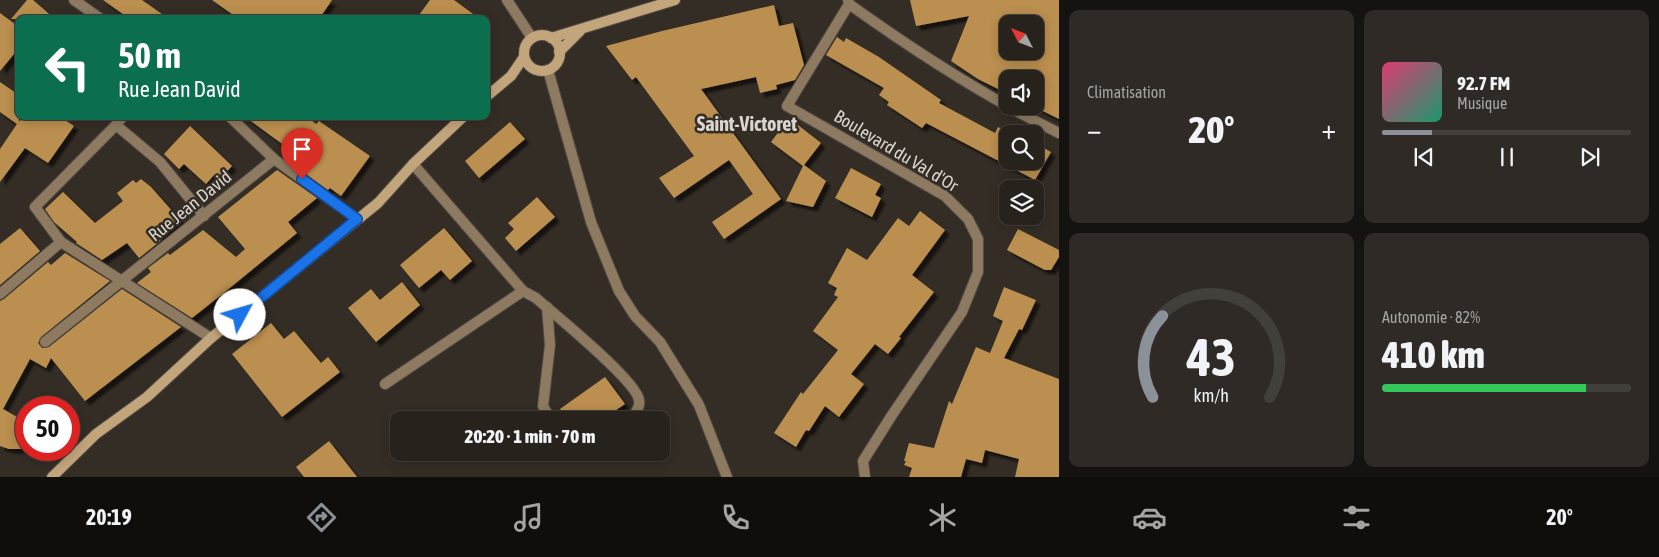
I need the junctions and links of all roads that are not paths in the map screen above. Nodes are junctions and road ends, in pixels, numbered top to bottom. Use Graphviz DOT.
graph roads {
  1 [pos="74,0"];
  2 [pos="507,0"];
  3 [pos="675,0"];
  4 [pos="848,2"];
  5 [pos="95,15"];
  6 [pos="582,29"];
  7 [pos="532,38"];
  8 [pos="551,38"];
  9 [pos="559,52"];
  10 [pos="524,57"];
  11 [pos="532,68"];
  12 [pos="548,70"];
  13 [pos="511,76"];
  14 [pos="490,94"];
  15 [pos="120,120"];
  16 [pos="233,120"];
  17 [pos="460,120"];
  18 [pos="116,125"];
  19 [pos="1059,133"];
  20 [pos="274,159"];
  21 [pos="413,164"];
  22 [pos="204,216"];
  23 [pos="357,219"];
  24 [pos="61,242"];
  25 [pos="121,282"];
  26 [pos="522,291"];
  27 [pos="0,294"];
  28 [pos="547,307"];
  29 [pos="211,338"];
  30 [pos="45,342"];
  31 [pos="385,384"];
  32 [pos="546,411"];
  33 [pos="636,411"];
  34 [pos="80,450"];
  35 [pos="69,461"];
  36 [pos="71,461"];
  37 [pos="52,477"];
  38 [pos="63,477"];
  39 [pos="726,477"];
  40 [pos="865,477"];
  1 -- 5 [label="street"];
  2 -- 7 [label="street"];
  3 -- 6 [label="main road"];
  4 -- 19 [label="street"];
  4 -- 40 [label="street, Boulevard du Val d'Or"];
  6 -- 8 [label="main road"];
  6 -- 9 [label="main road"];
  7 -- 8 [label="main road"];
  7 -- 10 [label="main road"];
  8 -- 9 [label="main road"];
  9 -- 12 [label="main road"];
  10 -- 11 [label="main road"];
  10 -- 13 [label="main road"];
  11 -- 12 [label="main road"];
  11 -- 13 [label="main road"];
  12 -- 39 [label="street"];
  13 -- 14 [label="main road"];
  15 -- 18 [label="street"];
  16 -- 20 [label="street"];
  17 -- 21 [label="main road"];
  18 -- 22 [label="street"];
  18 -- 24 [label="street"];
  20 -- 22 [label="street, Rue Jean David"];
  20 -- 23 [label="street"];
  21 -- 23 [label="main road"];
  21 -- 26 [label="street"];
  22 -- 25 [label="street, Rue Jean David"];
  23 -- 29 [label="main road"];
  24 -- 25 [label="street"];
  24 -- 27 [label="street"];
  25 -- 29 [label="street"];
  25 -- 30 [label="street, Rue Jean David"];
  26 -- 28 [label="street"];
  26 -- 31 [label="street"];
  28 -- 32 [label="street"];
  28 -- 33 [label="street"];
  29 -- 34 [label="main road"];
  35 -- 37 [label="main road"];
  36 -- 38 [label="main road"];
}
